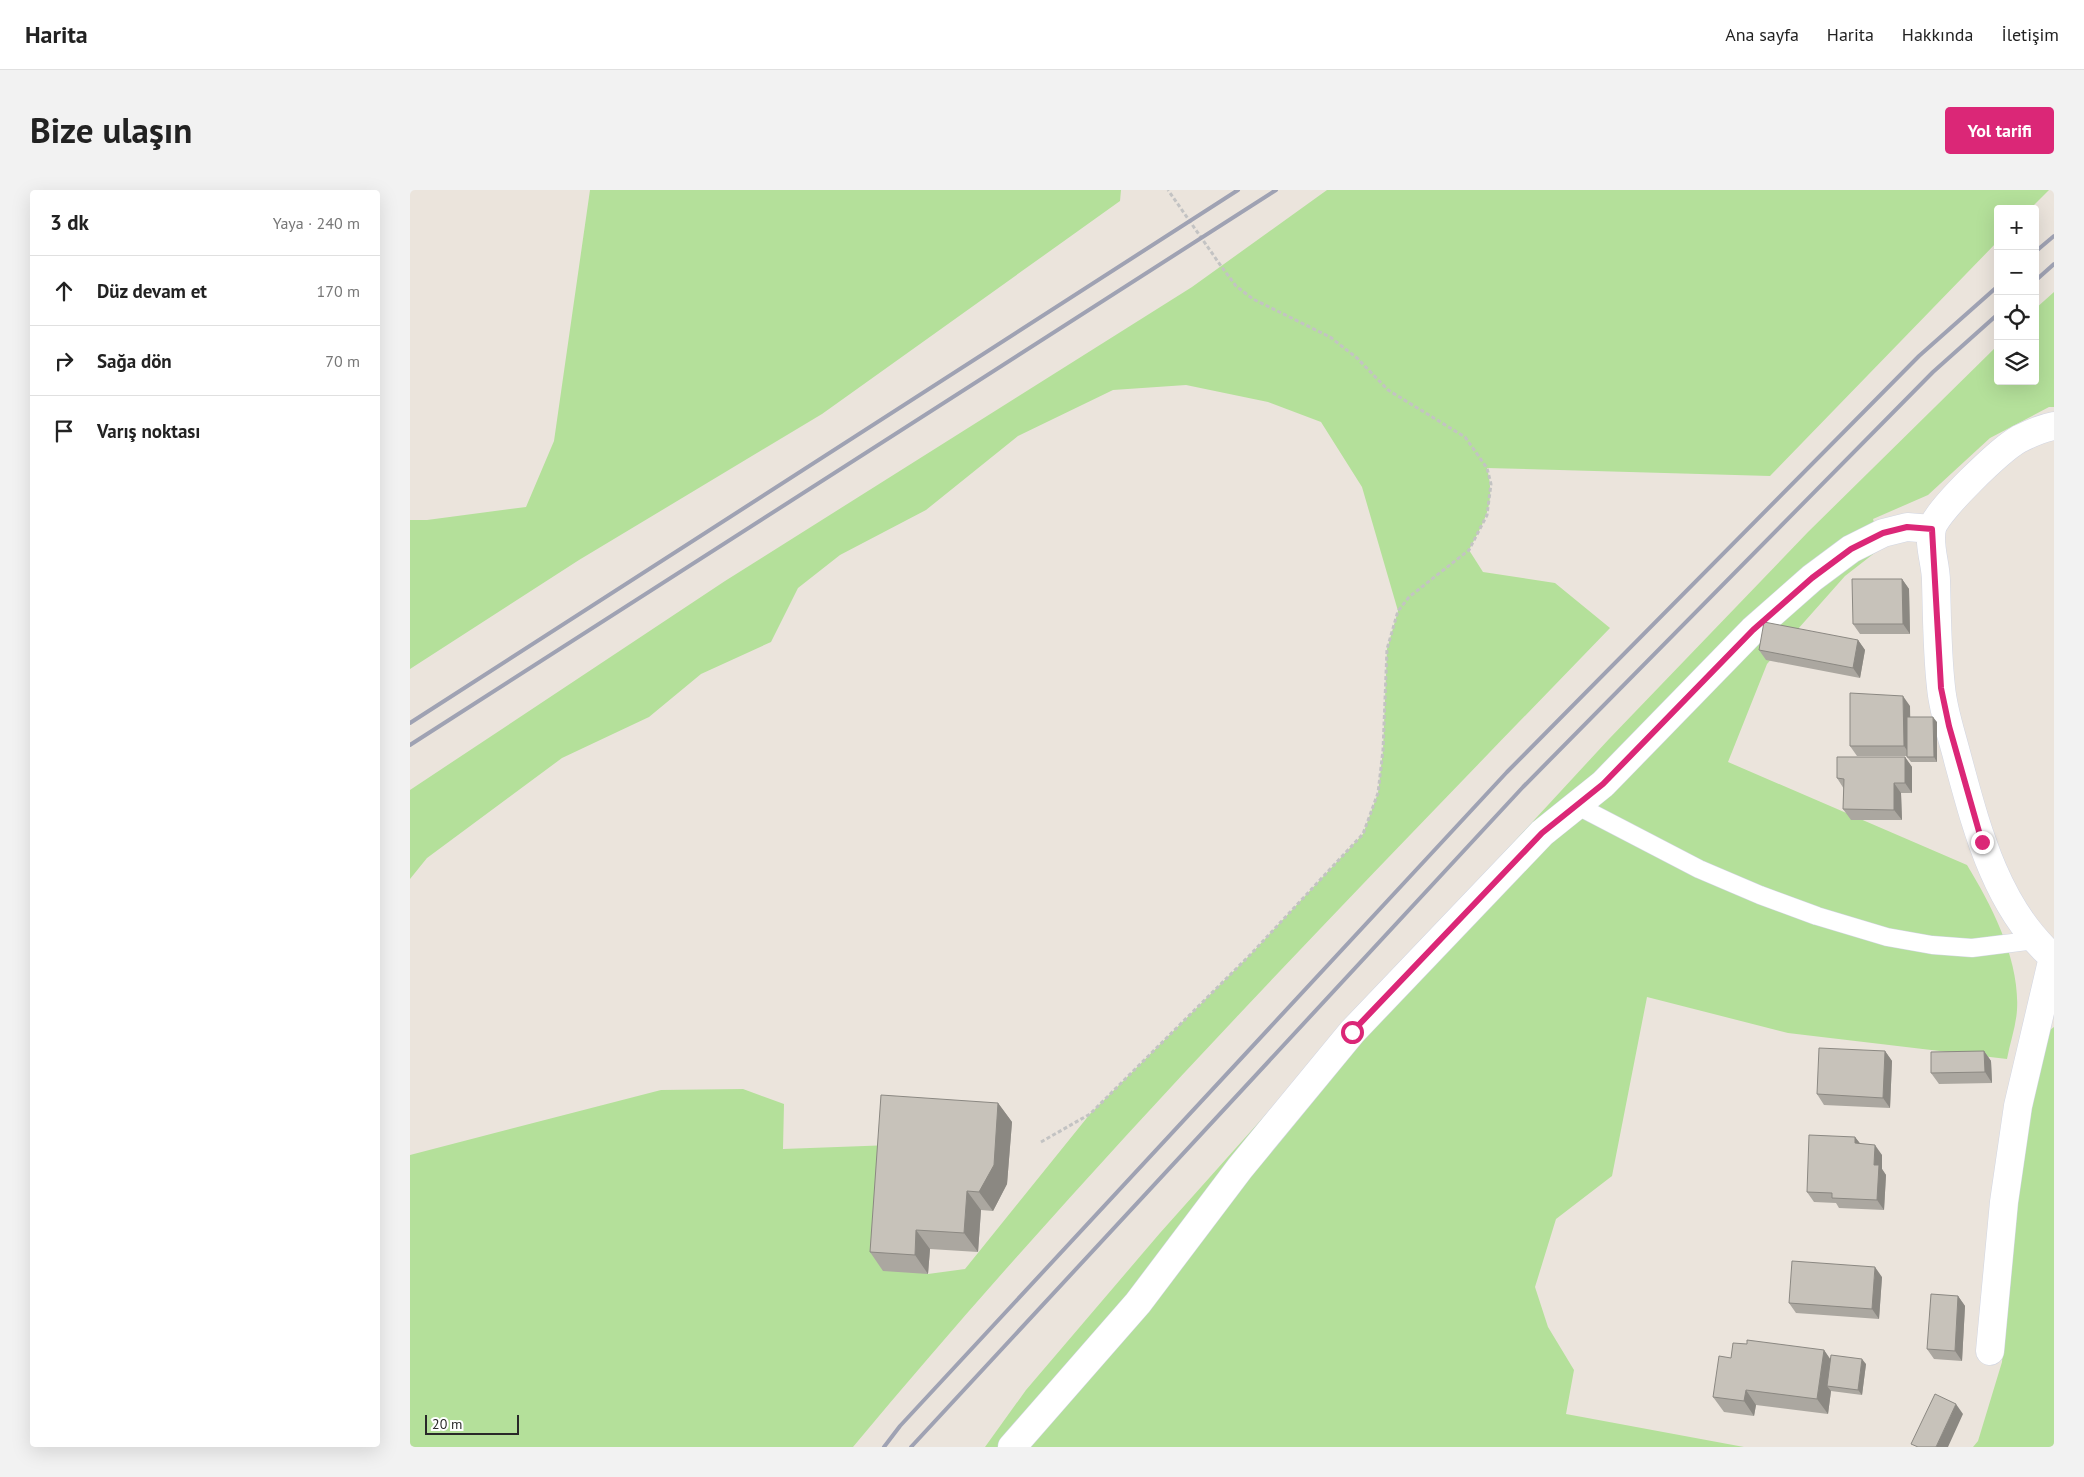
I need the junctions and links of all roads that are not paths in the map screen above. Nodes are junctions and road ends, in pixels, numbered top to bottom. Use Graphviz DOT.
graph roads {
  1 [pos="2054,426"];
  2 [pos="1932,529"];
  3 [pos="1576,805"];
  4 [pos="2048,952"];
  5 [pos="1990,1352"];
  6 [pos="1012,1447"];
  1 -- 2 [label="street"];
  2 -- 3 [label="street"];
  2 -- 4 [label="street"];
  3 -- 4 [label="lane"];
  3 -- 6 [label="street"];
  4 -- 5 [label="street"];
}
